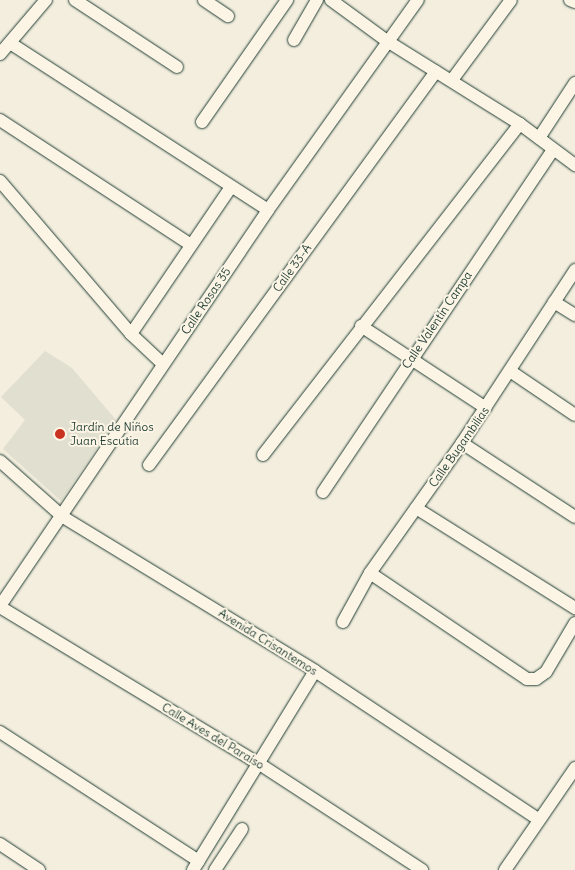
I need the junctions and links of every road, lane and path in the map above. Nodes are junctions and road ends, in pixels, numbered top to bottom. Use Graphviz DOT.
graph roads {
  1 [pos="46,0"];
  2 [pos="75,0"];
  3 [pos="204,0"];
  4 [pos="287,0"];
  5 [pos="317,0"];
  6 [pos="332,0"];
  7 [pos="418,0"];
  8 [pos="511,0"];
  9 [pos="570,0"];
  10 [pos="575,2"];
  11 [pos="228,16"];
  12 [pos="294,40"];
  13 [pos="387,41"];
  14 [pos="10,43"];
  15 [pos="0,54"];
  16 [pos="177,67"];
  17 [pos="436,71"];
  18 [pos="452,80"];
  19 [pos="575,83"];
  20 [pos="0,120"];
  21 [pos="202,122"];
  22 [pos="520,124"];
  23 [pos="539,138"];
  24 [pos="553,150"];
  25 [pos="575,165"];
  26 [pos="0,181"];
  27 [pos="231,187"];
  28 [pos="268,210"];
  29 [pos="191,245"];
  30 [pos="575,270"];
  31 [pos="554,302"];
  32 [pos="575,315"];
  33 [pos="361,326"];
  34 [pos="131,334"];
  35 [pos="411,359"];
  36 [pos="163,364"];
  37 [pos="510,371"];
  38 [pos="486,408"];
  39 [pos="575,415"];
  40 [pos="462,443"];
  41 [pos="263,455"];
  42 [pos="0,461"];
  43 [pos="149,465"];
  44 [pos="323,492"];
  45 [pos="416,508"];
  46 [pos="63,517"];
  47 [pos="575,517"];
  48 [pos="370,573"];
  49 [pos="0,607"];
  50 [pos="575,608"];
  51 [pos="343,622"];
  52 [pos="575,623"];
  53 [pos="315,671"];
  54 [pos="0,732"];
  55 [pos="258,763"];
  56 [pos="575,768"];
  57 [pos="539,820"];
  58 [pos="242,829"];
  59 [pos="0,844"];
  60 [pos="196,866"];
  61 [pos="39,870"];
  62 [pos="215,870"];
  63 [pos="422,870"];
  64 [pos="505,870"];
  1 -- 14 [label="street"];
  2 -- 16 [label="street"];
  3 -- 11 [label="street"];
  4 -- 21 [label="street"];
  5 -- 12 [label="street"];
  6 -- 13 [label="street"];
  7 -- 13 [label="street, Calle Rosas 35"];
  8 -- 18 [label="street"];
  9 -- 10 [label="street"];
  13 -- 17 [label="street"];
  13 -- 28 [label="street, Calle Rosas 35"];
  14 -- 15 [label="street"];
  14 -- 27 [label="street"];
  17 -- 18 [label="street"];
  17 -- 43 [label="street, Calle 33-A"];
  18 -- 22 [label="street"];
  19 -- 23 [label="street"];
  20 -- 29 [label="street"];
  22 -- 23 [label="street"];
  22 -- 33 [label="street"];
  23 -- 24 [label="street"];
  24 -- 25 [label="street"];
  24 -- 35 [label="street, Calle Valentín Campa"];
  26 -- 34 [label="street"];
  27 -- 28 [label="street"];
  27 -- 29 [label="street"];
  28 -- 36 [label="street, Calle Rosas 35"];
  29 -- 34 [label="street"];
  30 -- 31 [label="street, Calle Bugambilias"];
  31 -- 32 [label="street"];
  31 -- 37 [label="street, Calle Bugambilias"];
  33 -- 35 [label="street"];
  33 -- 41 [label="street"];
  34 -- 36 [label="street"];
  35 -- 38 [label="street"];
  35 -- 44 [label="street, Calle Valentín Campa"];
  36 -- 46 [label="street, Calle Rosas 35"];
  37 -- 38 [label="street, Calle Bugambilias"];
  37 -- 39 [label="street"];
  38 -- 40 [label="street, Calle Bugambilias"];
  40 -- 45 [label="street, Calle Bugambilias"];
  40 -- 47 [label="street"];
  42 -- 46 [label="street, Avenida Crisantemos"];
  45 -- 48 [label="street, Calle Bugambilias"];
  45 -- 50 [label="street"];
  46 -- 49 [label="street, Calle Rosas 35"];
  46 -- 53 [label="street, Avenida Crisantemos"];
  48 -- 51 [label="street, Calle Bugambilias"];
  48 -- 52 [label="street"];
  49 -- 55 [label="street, Calle Aves del Paraíso"];
  53 -- 55 [label="street"];
  53 -- 57 [label="street, Avenida Crisantemos"];
  54 -- 60 [label="street"];
  55 -- 60 [label="street"];
  55 -- 63 [label="street, Calle Aves del Paraíso"];
  56 -- 57 [label="street"];
  57 -- 64 [label="street"];
  58 -- 62 [label="street"];
  59 -- 61 [label="street"];
}
